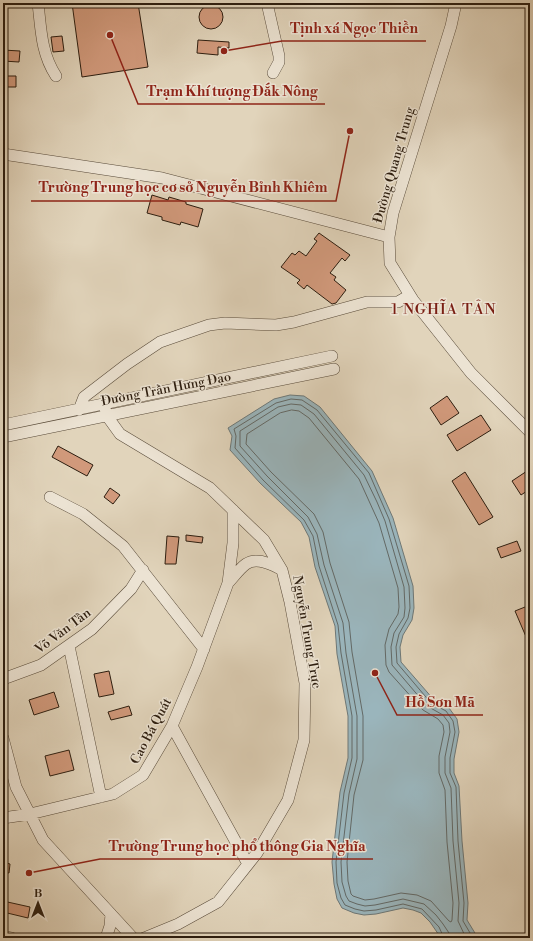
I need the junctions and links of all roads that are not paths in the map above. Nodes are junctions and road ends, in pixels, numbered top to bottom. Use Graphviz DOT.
graph roads {
  1 [pos="38,3"];
  2 [pos="267,3"];
  3 [pos="456,3"];
  4 [pos="273,72"];
  5 [pos="56,76"];
  6 [pos="3,154"];
  7 [pos="389,237"];
  8 [pos="410,295"];
  9 [pos="332,356"];
  10 [pos="334,369"];
  11 [pos="244,375"];
  12 [pos="247,387"];
  13 [pos="104,404"];
  14 [pos="79,410"];
  15 [pos="106,416"];
  16 [pos="3,425"];
  17 [pos="530,432"];
  18 [pos="3,437"];
  19 [pos="50,497"];
  20 [pos="233,510"];
  21 [pos="143,570"];
  22 [pos="282,570"];
  23 [pos="228,583"];
  24 [pos="69,646"];
  25 [pos="204,649"];
  26 [pos="3,679"];
  27 [pos="172,726"];
  28 [pos="3,738"];
  29 [pos="101,797"];
  30 [pos="30,814"];
  31 [pos="3,818"];
  32 [pos="248,864"];
  33 [pos="111,914"];
  34 [pos="3,936"];
  35 [pos="12,938"];
  36 [pos="106,938"];
  37 [pos="133,938"];
  38 [pos="144,938"];
  1 -- 5 [label="street"];
  2 -- 4 [label="street"];
  3 -- 7 [label="street, Đường Quang Trung"];
  6 -- 7 [label="street"];
  7 -- 8 [label="street, Đường Quang Trung"];
  8 -- 14 [label="street"];
  8 -- 17 [label="street, Đường Quang Trung"];
  9 -- 11 [label="street, Đường Trần Hưng Đạo"];
  10 -- 12 [label="street, Đường Trần Hưng Đạo"];
  11 -- 12 [label="street"];
  11 -- 13 [label="street, Đường Trần Hưng Đạo"];
  12 -- 15 [label="street, Đường Trần Hưng Đạo"];
  13 -- 14 [label="street, Đường Trần Hưng Đạo"];
  13 -- 15 [label="street"];
  14 -- 16 [label="street, Đường Trần Hưng Đạo"];
  15 -- 18 [label="street, Đường Trần Hưng Đạo"];
  15 -- 20 [label="street, Nguyễn Trung Trực"];
  19 -- 21 [label="street"];
  20 -- 22 [label="street, Nguyễn Trung Trực"];
  20 -- 23 [label="street, Cao Bá Quát"];
  21 -- 24 [label="street, Võ Văn Tần"];
  21 -- 25 [label="street"];
  22 -- 23 [label="street, Cao Bá Quát"];
  22 -- 32 [label="street, Nguyễn Trung Trực"];
  23 -- 25 [label="street, Cao Bá Quát"];
  24 -- 26 [label="street, Võ Văn Tần"];
  24 -- 29 [label="street"];
  25 -- 27 [label="street, Cao Bá Quát"];
  27 -- 29 [label="street, Cao Bá Quát"];
  27 -- 32 [label="street"];
  28 -- 30 [label="street"];
  29 -- 30 [label="street, Cao Bá Quát"];
  30 -- 31 [label="street, Cao Bá Quát"];
  30 -- 33 [label="street"];
  32 -- 38 [label="street, Nguyễn Trung Trực"];
  33 -- 36 [label="street"];
  33 -- 37 [label="street"];
  34 -- 35 [label="street"];
}
